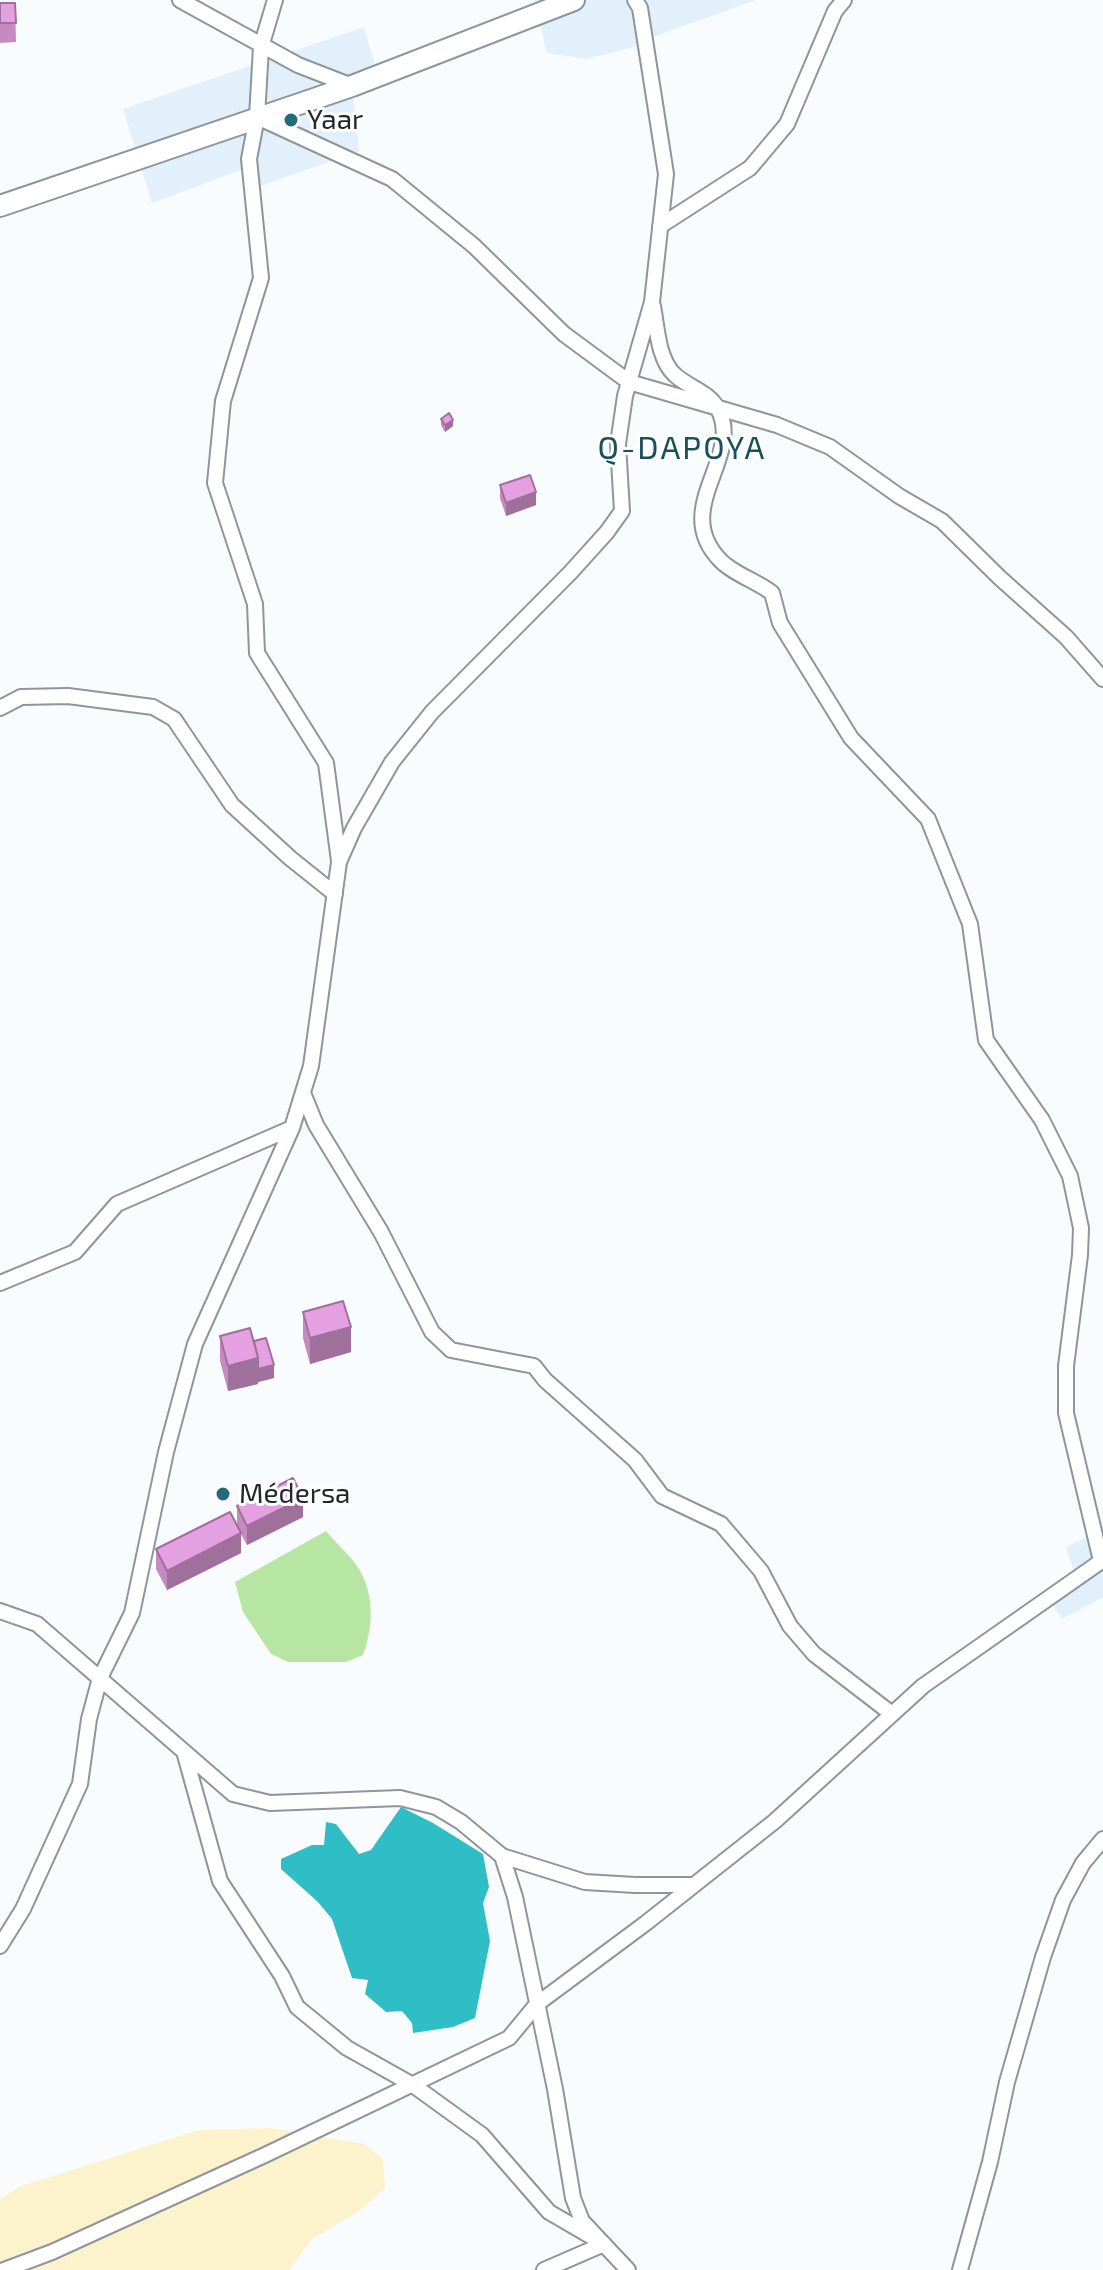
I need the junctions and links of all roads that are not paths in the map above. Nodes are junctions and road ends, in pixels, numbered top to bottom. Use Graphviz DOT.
graph roads {
  1 [pos="180,0"];
  2 [pos="275,0"];
  3 [pos="574,0"];
  4 [pos="635,0"];
  5 [pos="844,0"];
  6 [pos="261,47"];
  7 [pos="352,86"];
  8 [pos="257,117"];
  9 [pos="0,206"];
  10 [pos="660,226"];
  11 [pos="652,302"];
  12 [pos="629,382"];
  13 [pos="718,408"];
  14 [pos="1103,679"];
  15 [pos="21,697"];
  16 [pos="0,699"];
  17 [pos="0,708"];
  18 [pos="339,862"];
  19 [pos="335,894"];
  20 [pos="303,1093"];
  21 [pos="292,1128"];
  22 [pos="0,1283"];
  23 [pos="1102,1560"];
  24 [pos="0,1611"];
  25 [pos="100,1678"];
  26 [pos="892,1714"];
  27 [pos="185,1755"];
  28 [pos="1103,1839"];
  29 [pos="502,1856"];
  30 [pos="694,1885"];
  31 [pos="0,1946"];
  32 [pos="537,2004"];
  33 [pos="413,2085"];
  34 [pos="604,2244"];
  35 [pos="4,2270"];
  36 [pos="544,2270"];
  37 [pos="628,2270"];
  38 [pos="960,2270"];
  1 -- 6 [label="street"];
  2 -- 6 [label="street"];
  3 -- 7 [label="street"];
  4 -- 10 [label="street"];
  5 -- 10 [label="street"];
  6 -- 7 [label="street"];
  6 -- 8 [label="street"];
  7 -- 8 [label="street"];
  8 -- 9 [label="street"];
  8 -- 12 [label="street"];
  8 -- 18 [label="street"];
  10 -- 11 [label="street"];
  11 -- 12 [label="street"];
  11 -- 13 [label="street"];
  12 -- 13 [label="street"];
  12 -- 18 [label="street"];
  13 -- 14 [label="street"];
  13 -- 23 [label="street"];
  15 -- 16 [label="street"];
  15 -- 17 [label="street"];
  15 -- 19 [label="street"];
  18 -- 19 [label="street"];
  19 -- 20 [label="street"];
  20 -- 21 [label="street"];
  20 -- 26 [label="street"];
  21 -- 22 [label="street"];
  21 -- 25 [label="street"];
  23 -- 26 [label="street"];
  24 -- 25 [label="street"];
  25 -- 27 [label="street"];
  25 -- 31 [label="street"];
  26 -- 30 [label="street"];
  27 -- 29 [label="street"];
  27 -- 33 [label="street"];
  28 -- 38 [label="street"];
  29 -- 30 [label="street"];
  29 -- 32 [label="street"];
  30 -- 32 [label="street"];
  32 -- 33 [label="street"];
  32 -- 34 [label="street"];
  33 -- 34 [label="street"];
  33 -- 35 [label="street"];
  34 -- 36 [label="street"];
  34 -- 37 [label="street"];
}
